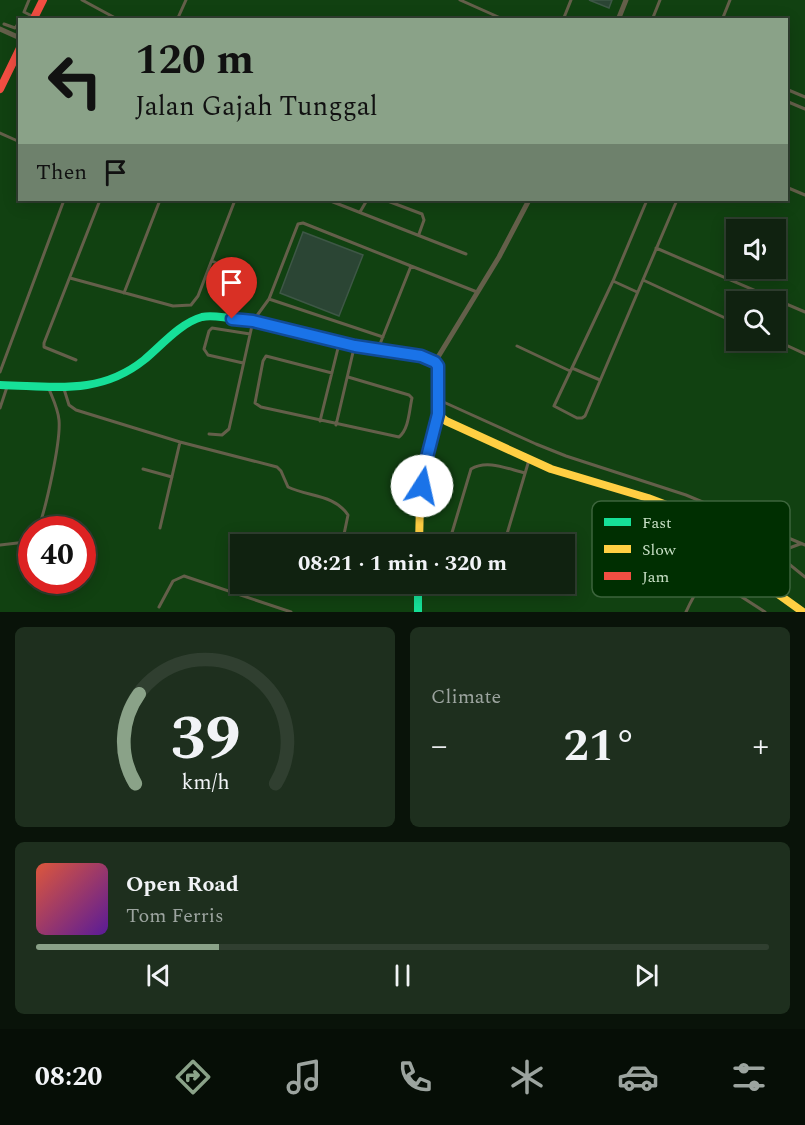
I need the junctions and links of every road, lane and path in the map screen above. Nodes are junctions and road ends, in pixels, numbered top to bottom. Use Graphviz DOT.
graph roads {
  1 [pos="30,0"];
  2 [pos="43,0"];
  3 [pos="82,0"];
  4 [pos="186,0"];
  5 [pos="460,0"];
  6 [pos="570,0"];
  7 [pos="626,0"];
  8 [pos="660,0"];
  9 [pos="730,0"];
  10 [pos="24,12"];
  11 [pos="21,18"];
  12 [pos="34,18"];
  13 [pos="115,18"];
  14 [pos="178,18"];
  15 [pos="500,18"];
  16 [pos="564,18"];
  17 [pos="619,18"];
  18 [pos="653,18"];
  19 [pos="724,18"];
  20 [pos="18,23"];
  21 [pos="2,26"];
  22 [pos="18,37"];
  23 [pos="17,60"];
  24 [pos="0,88"];
  25 [pos="788,90"];
  26 [pos="805,97"];
  27 [pos="788,102"];
  28 [pos="805,109"];
  29 [pos="0,133"];
  30 [pos="18,141"];
  31 [pos="788,188"];
  32 [pos="805,195"];
  33 [pos="64,201"];
  34 [pos="100,201"];
  35 [pos="160,201"];
  36 [pos="235,201"];
  37 [pos="331,201"];
  38 [pos="366,201"];
  39 [pos="388,201"];
  40 [pos="528,201"];
  41 [pos="647,201"];
  42 [pos="677,201"];
  43 [pos="360,212"];
  44 [pos="419,234"];
  45 [pos="657,248"];
  46 [pos="466,254"];
  47 [pos="212,261"];
  48 [pos="411,266"];
  49 [pos="70,278"];
  50 [pos="643,280"];
  51 [pos="613,281"];
  52 [pos="124,292"];
  53 [pos="477,292"];
  54 [pos="637,292"];
  55 [pos="269,298"];
  56 [pos="805,312"];
  57 [pos="726,318"];
  58 [pos="232,319"];
  59 [pos="253,321"];
  60 [pos="250,334"];
  61 [pos="383,337"];
  62 [pos="339,342"];
  63 [pos="786,345"];
  64 [pos="355,346"];
  65 [pos="517,346"];
  66 [pos="378,350"];
  67 [pos="805,354"];
  68 [pos="76,360"];
  69 [pos="435,362"];
  70 [pos="243,363"];
  71 [pos="571,370"];
  72 [pos="0,372"];
  73 [pos="332,373"];
  74 [pos="348,377"];
  75 [pos="600,380"];
  76 [pos="4,385"];
  77 [pos="64,388"];
  78 [pos="49,389"];
  79 [pos="438,399"];
  80 [pos="0,408"];
  81 [pos="438,414"];
  82 [pos="320,421"];
  83 [pos="336,425"];
  84 [pos="209,434"];
  85 [pos="180,442"];
  86 [pos="529,460"];
  87 [pos="143,469"];
  88 [pos="525,473"];
  89 [pos="172,477"];
  90 [pos="648,498"];
  91 [pos="646,501"];
  92 [pos="656,501"];
  93 [pos="700,501"];
  94 [pos="41,516"];
  95 [pos="160,528"];
  96 [pos="344,534"];
  97 [pos="419,534"];
  98 [pos="452,534"];
  99 [pos="507,534"];
  100 [pos="18,543"];
  101 [pos="0,545"];
  102 [pos="790,565"];
  103 [pos="805,578"];
  104 [pos="418,594"];
  105 [pos="694,597"];
  106 [pos="742,597"];
  107 [pos="782,597"];
  108 [pos="159,607"];
  109 [pos="291,612"];
  110 [pos="418,612"];
  111 [pos="686,612"];
  112 [pos="765,612"];
  113 [pos="803,612"];
  1 -- 10 [label="lane"];
  2 -- 12 [label="street"];
  3 -- 13 [label="lane"];
  4 -- 14 [label="lane"];
  5 -- 15 [label="lane"];
  6 -- 16 [label="lane"];
  7 -- 17 [label="street"];
  8 -- 18 [label="lane"];
  9 -- 19 [label="lane"];
  10 -- 11 [label="lane"];
  10 -- 12 [label="lane"];
  20 -- 21 [label="lane"];
  21 -- 22 [label="street"];
  23 -- 24 [label="street"];
  25 -- 26 [label="lane"];
  27 -- 28 [label="lane"];
  29 -- 30 [label="lane"];
  31 -- 32 [label="lane"];
  33 -- 72 [label="lane"];
  34 -- 49 [label="lane"];
  35 -- 52 [label="lane"];
  36 -- 47 [label="lane"];
  37 -- 43 [label="lane"];
  38 -- 43 [label="lane"];
  39 -- 44 [label="lane"];
  40 -- 53 [label="street"];
  41 -- 51 [label="lane"];
  42 -- 45 [label="lane"];
  43 -- 44 [label="lane"];
  44 -- 46 [label="lane"];
  45 -- 50 [label="lane"];
  45 -- 56 [label="lane"];
  47 -- 52 [label="lane"];
  47 -- 58 [label="lane"];
  48 -- 53 [label="lane"];
  48 -- 55 [label="lane"];
  48 -- 61 [label="lane"];
  49 -- 52 [label="lane"];
  49 -- 68 [label="lane"];
  50 -- 54 [label="lane"];
  50 -- 57 [label="lane"];
  51 -- 54 [label="lane"];
  51 -- 71 [label="lane"];
  53 -- 69 [label="street"];
  54 -- 75 [label="lane"];
  55 -- 59 [label="lane"];
  55 -- 61 [label="lane"];
  58 -- 59 [label="street"];
  58 -- 77 [label="street"];
  59 -- 60 [label="lane"];
  59 -- 62 [label="street"];
  60 -- 70 [label="lane"];
  60 -- 70 [label="lane"];
  61 -- 66 [label="lane"];
  62 -- 64 [label="street"];
  62 -- 73 [label="lane"];
  63 -- 67 [label="lane"];
  64 -- 66 [label="street"];
  64 -- 74 [label="lane"];
  65 -- 71 [label="lane"];
  66 -- 69 [label="street"];
  69 -- 79 [label="street"];
  70 -- 84 [label="lane"];
  71 -- 75 [label="lane"];
  71 -- 75 [label="lane"];
  73 -- 82 [label="lane"];
  73 -- 82 [label="lane"];
  74 -- 83 [label="lane"];
  74 -- 83 [label="lane"];
  76 -- 78 [label="street"];
  76 -- 80 [label="lane"];
  77 -- 78 [label="street"];
  77 -- 85 [label="lane"];
  78 -- 94 [label="lane"];
  79 -- 81 [label="street"];
  79 -- 93 [label="lane"];
  81 -- 86 [label="street"];
  81 -- 97 [label="street"];
  82 -- 83 [label="lane"];
  85 -- 89 [label="lane"];
  85 -- 96 [label="lane"];
  86 -- 88 [label="lane"];
  86 -- 90 [label="street"];
  87 -- 89 [label="lane"];
  88 -- 98 [label="lane"];
  88 -- 99 [label="lane"];
  89 -- 95 [label="lane"];
  90 -- 91 [label="lane"];
  90 -- 92 [label="street"];
  100 -- 101 [label="lane"];
  102 -- 103 [label="lane"];
  104 -- 110 [label="street"];
  105 -- 111 [label="lane"];
  106 -- 112 [label="lane"];
  107 -- 113 [label="street"];
  108 -- 109 [label="lane"];
}
